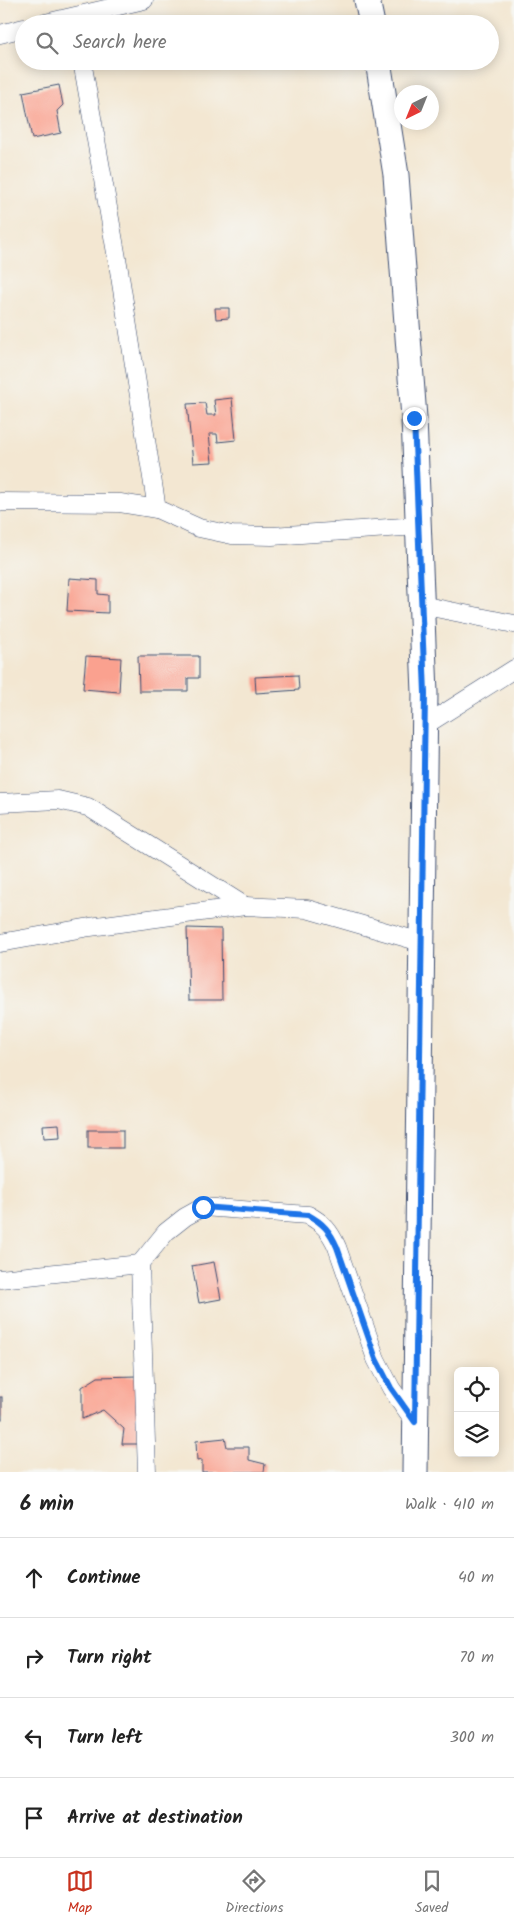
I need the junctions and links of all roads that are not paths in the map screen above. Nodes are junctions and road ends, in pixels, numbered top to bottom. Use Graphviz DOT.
graph roads {
  1 [pos="144,0"];
  2 [pos="367,0"];
  3 [pos="73,13"];
  4 [pos="370,15"];
  5 [pos="15,30"];
  6 [pos="0,34"];
  7 [pos="84,70"];
  8 [pos="379,70"];
  9 [pos="0,502"];
  10 [pos="157,509"];
  11 [pos="418,526"];
  12 [pos="421,606"];
  13 [pos="514,624"];
  14 [pos="514,670"];
  15 [pos="424,726"];
  16 [pos="0,804"];
  17 [pos="245,906"];
  18 [pos="421,942"];
  19 [pos="0,943"];
  20 [pos="140,1264"];
  21 [pos="0,1279"];
  22 [pos="415,1422"];
  23 [pos="147,1472"];
  24 [pos="415,1472"];
  1 -- 3 [label="street"];
  2 -- 4 [label="main road"];
  5 -- 6 [label="street"];
  7 -- 10 [label="street"];
  8 -- 11 [label="main road"];
  9 -- 10 [label="street"];
  10 -- 11 [label="street"];
  11 -- 12 [label="main road"];
  12 -- 13 [label="street"];
  12 -- 15 [label="main road"];
  14 -- 15 [label="street"];
  15 -- 18 [label="main road"];
  16 -- 17 [label="street"];
  17 -- 18 [label="street"];
  17 -- 19 [label="street"];
  18 -- 22 [label="main road"];
  20 -- 21 [label="street"];
  20 -- 22 [label="street"];
  20 -- 23 [label="street"];
  22 -- 24 [label="main road"];
}
